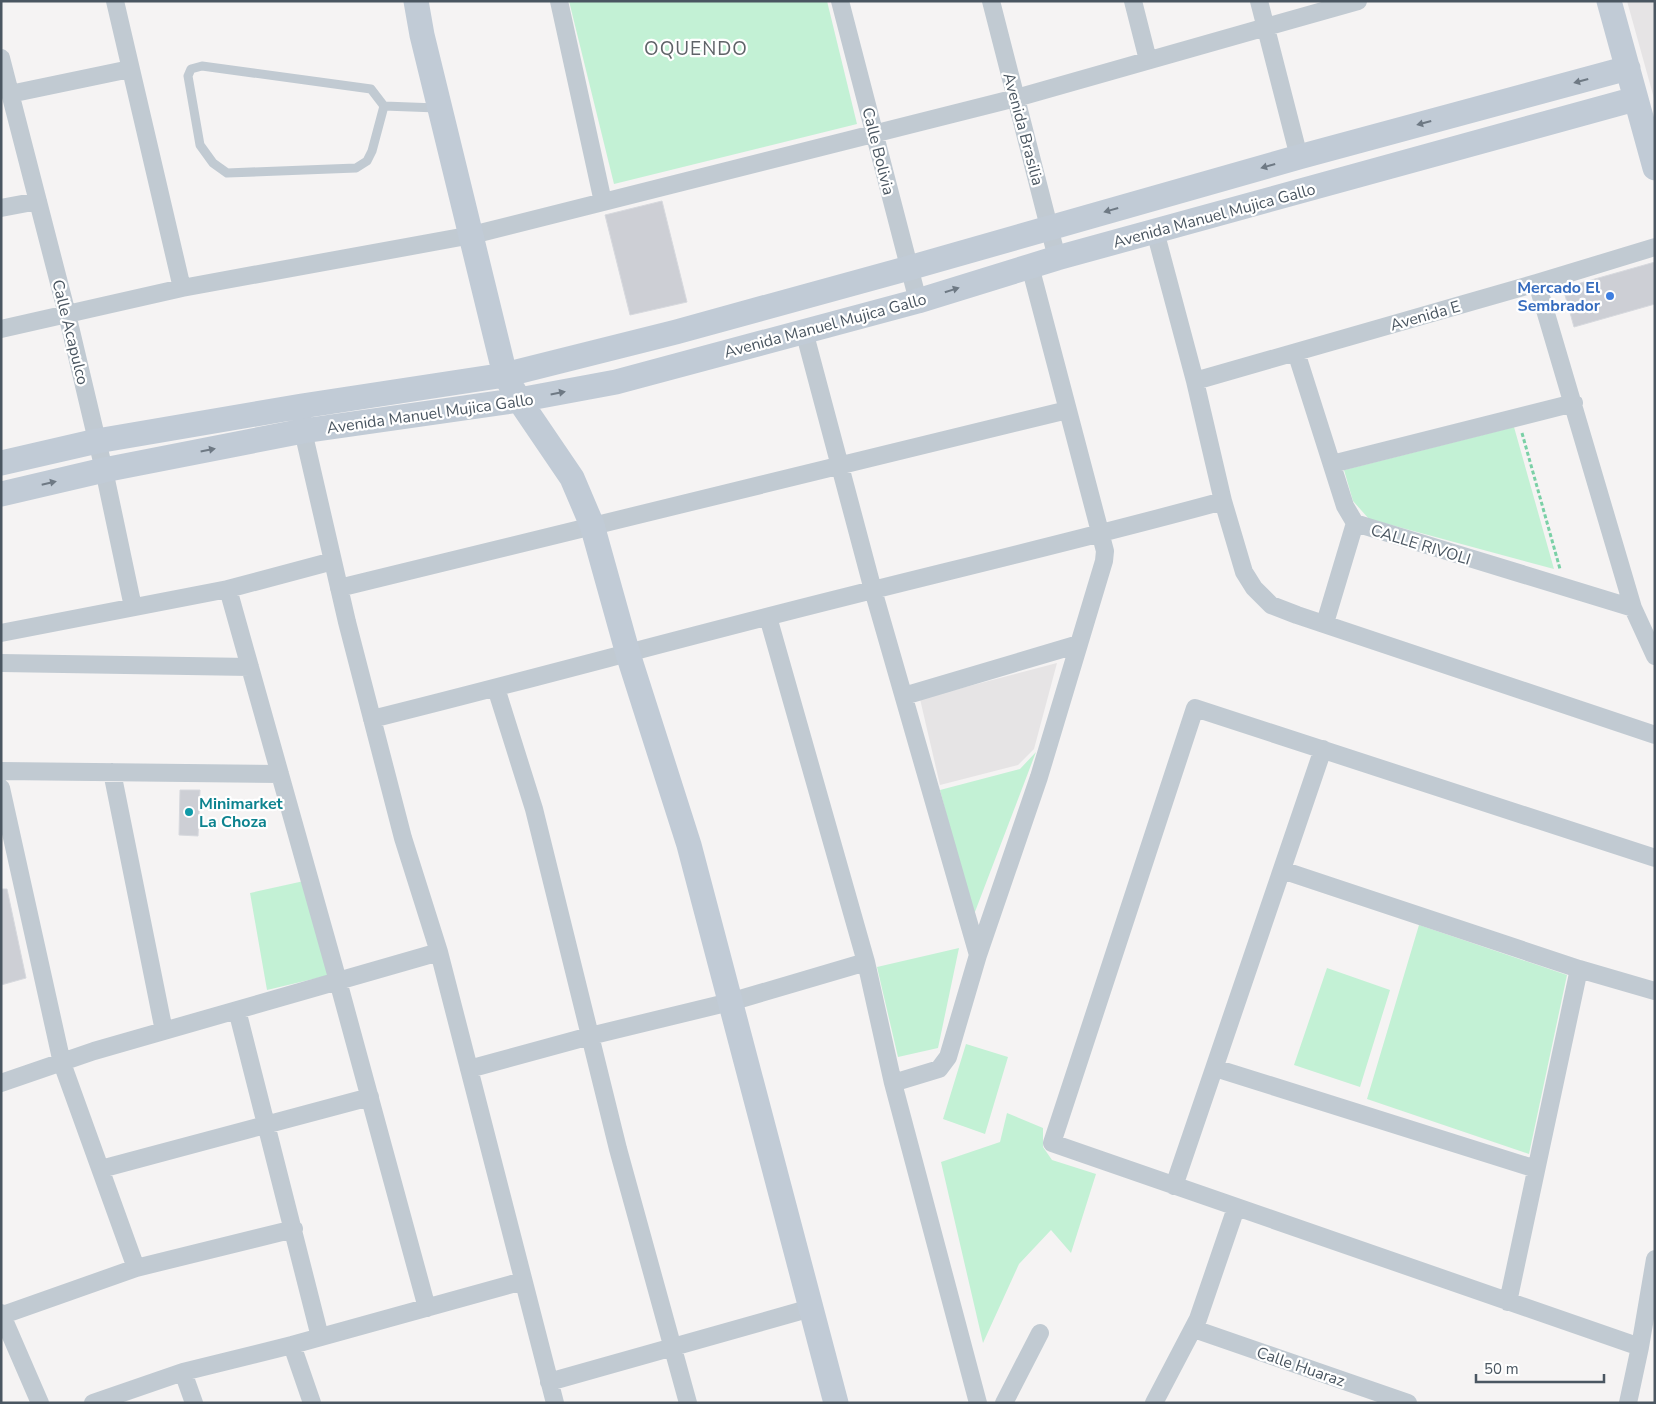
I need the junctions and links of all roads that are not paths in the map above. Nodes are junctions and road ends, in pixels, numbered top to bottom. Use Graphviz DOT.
graph roads {
  1 [pos="115,1"];
  2 [pos="416,1"];
  3 [pos="558,1"];
  4 [pos="840,1"];
  5 [pos="991,1"];
  6 [pos="1133,1"];
  7 [pos="1259,1"];
  8 [pos="1358,1"];
  9 [pos="1610,1"];
  10 [pos="1266,27"];
  11 [pos="1,58"];
  12 [pos="1148,60"];
  13 [pos="1628,68"];
  14 [pos="130,69"];
  15 [pos="10,94"];
  16 [pos="1016,98"];
  17 [pos="1635,99"];
  18 [pos="384,106"];
  19 [pos="440,108"];
  20 [pos="874,134"];
  21 [pos="1299,157"];
  22 [pos="1655,168"];
  23 [pos="38,201"];
  24 [pos="603,202"];
  25 [pos="1,208"];
  26 [pos="1049,228"];
  27 [pos="1155,231"];
  28 [pos="472,235"];
  29 [pos="1655,247"];
  30 [pos="1057,258"];
  31 [pos="1030,266"];
  32 [pos="909,268"];
  33 [pos="1537,283"];
  34 [pos="182,288"];
  35 [pos="918,301"];
  36 [pos="67,314"];
  37 [pos="1,329"];
  38 [pos="804,331"];
  39 [pos="1296,352"];
  40 [pos="505,375"];
  41 [pos="1195,381"];
  42 [pos="520,400"];
  43 [pos="1574,403"];
  44 [pos="302,406"];
  45 [pos="1067,410"];
  46 [pos="303,431"];
  47 [pos="97,441"];
  48 [pos="1,463"];
  49 [pos="1332,464"];
  50 [pos="841,466"];
  51 [pos="104,470"];
  52 [pos="1,494"];
  53 [pos="1223,501"];
  54 [pos="1355,524"];
  55 [pos="592,525"];
  56 [pos="1101,534"];
  57 [pos="333,561"];
  58 [pos="340,588"];
  59 [pos="228,589"];
  60 [pos="873,590"];
  61 [pos="133,608"];
  62 [pos="1633,608"];
  63 [pos="768,616"];
  64 [pos="1325,623"];
  65 [pos="1,633"];
  66 [pos="1079,644"];
  67 [pos="628,654"];
  68 [pos="1655,656"];
  69 [pos="1,663"];
  70 [pos="250,667"];
  71 [pos="496,688"];
  72 [pos="904,696"];
  73 [pos="372,719"];
  74 [pos="1655,735"];
  75 [pos="1323,749"];
  76 [pos="1,771"];
  77 [pos="112,772"];
  78 [pos="280,774"];
  79 [pos="1,788"];
  80 [pos="1655,858"];
  81 [pos="1282,870"];
  82 [pos="439,952"];
  83 [pos="978,955"];
  84 [pos="866,962"];
  85 [pos="1579,969"];
  86 [pos="338,981"];
  87 [pos="1655,991"];
  88 [pos="730,1002"];
  89 [pos="237,1010"];
  90 [pos="164,1031"];
  91 [pos="590,1036"];
  92 [pos="62,1063"];
  93 [pos="1215,1068"];
  94 [pos="469,1070"];
  95 [pos="1,1083"];
  96 [pos="893,1083"];
  97 [pos="370,1097"];
  98 [pos="267,1125"];
  99 [pos="100,1169"];
  100 [pos="1536,1169"];
  101 [pos="1174,1186"];
  102 [pos="1236,1208"];
  103 [pos="294,1229"];
  104 [pos="1655,1258"];
  105 [pos="136,1268"];
  106 [pos="523,1281"];
  107 [pos="1508,1302"];
  108 [pos="428,1308"];
  109 [pos="811,1308"];
  110 [pos="2,1314"];
  111 [pos="1194,1328"];
  112 [pos="1040,1333"];
  113 [pos="320,1338"];
  114 [pos="674,1345"];
  115 [pos="292,1346"];
  116 [pos="1640,1347"];
  117 [pos="183,1372"];
  118 [pos="549,1382"];
  119 [pos="1369,1396"];
  120 [pos="40,1403"];
  121 [pos="93,1403"];
  122 [pos="194,1403"];
  123 [pos="312,1403"];
  124 [pos="555,1403"];
  125 [pos="688,1403"];
  126 [pos="836,1403"];
  127 [pos="978,1403"];
  128 [pos="1004,1403"];
  129 [pos="1154,1403"];
  130 [pos="1408,1403"];
  131 [pos="1628,1403"];
  1 -- 14 [label="street"];
  2 -- 19 [label="street"];
  3 -- 24 [label="street"];
  4 -- 20 [label="street, Calle Bolivia"];
  5 -- 16 [label="street, Avenida Brasilia"];
  6 -- 12 [label="street"];
  7 -- 10 [label="street"];
  8 -- 10 [label="street"];
  9 -- 13 [label="street"];
  10 -- 12 [label="street"];
  10 -- 21 [label="street"];
  11 -- 15 [label="street, Calle Acapulco"];
  12 -- 16 [label="street"];
  13 -- 17 [label="street"];
  13 -- 21 [label="street, Avenida Manuel Mujica Gallo, one-way"];
  14 -- 15 [label="street"];
  14 -- 34 [label="street"];
  15 -- 23 [label="street, Calle Acapulco"];
  16 -- 20 [label="street"];
  16 -- 26 [label="street, Avenida Brasilia"];
  17 -- 22 [label="street"];
  17 -- 27 [label="street, Avenida Manuel Mujica Gallo"];
  18 -- 18 [label="lane"];
  18 -- 19 [label="lane"];
  19 -- 28 [label="street"];
  20 -- 24 [label="street"];
  20 -- 32 [label="street, Calle Bolivia"];
  21 -- 26 [label="street, Avenida Manuel Mujica Gallo, one-way"];
  23 -- 25 [label="street"];
  23 -- 36 [label="street, Calle Acapulco"];
  24 -- 28 [label="street"];
  26 -- 30 [label="street, Avenida Brasilia"];
  26 -- 32 [label="street, Avenida Manuel Mujica Gallo"];
  27 -- 30 [label="street, Avenida Manuel Mujica Gallo"];
  27 -- 41 [label="street"];
  28 -- 34 [label="street"];
  28 -- 40 [label="street"];
  29 -- 33 [label="street, Avenida E"];
  30 -- 31 [label="street, Avenida Manuel Mujica Gallo"];
  35 -- 31 [label="street, Avenida Manuel Mujica Gallo, one-way"];
  31 -- 45 [label="street"];
  32 -- 35 [label="street, Calle Bolivia"];
  32 -- 40 [label="street, Avenida Manuel Mujica Gallo"];
  33 -- 39 [label="street, Avenida E"];
  33 -- 43 [label="street"];
  34 -- 36 [label="street"];
  35 -- 38 [label="street, Avenida Manuel Mujica Gallo"];
  36 -- 37 [label="street"];
  36 -- 47 [label="street, Calle Acapulco"];
  42 -- 38 [label="street, Avenida Manuel Mujica Gallo, one-way"];
  38 -- 50 [label="street"];
  39 -- 41 [label="street, Avenida E"];
  39 -- 49 [label="street, CALLE RIVOLI"];
  40 -- 42 [label="street"];
  40 -- 44 [label="street, Avenida Manuel Mujica Gallo"];
  41 -- 53 [label="street"];
  42 -- 46 [label="street, Avenida Manuel Mujica Gallo"];
  42 -- 55 [label="street"];
  43 -- 49 [label="street"];
  43 -- 62 [label="street"];
  44 -- 46 [label="street"];
  44 -- 47 [label="street, Avenida Manuel Mujica Gallo"];
  45 -- 50 [label="street"];
  45 -- 56 [label="street"];
  51 -- 46 [label="street, Avenida Manuel Mujica Gallo, one-way"];
  46 -- 57 [label="street"];
  47 -- 48 [label="street, Avenida Manuel Mujica Gallo"];
  47 -- 51 [label="street, Calle Acapulco"];
  49 -- 54 [label="street, CALLE RIVOLI"];
  50 -- 55 [label="street"];
  50 -- 60 [label="street"];
  52 -- 51 [label="street, Avenida Manuel Mujica Gallo, one-way"];
  51 -- 61 [label="street, Calle Acapulco"];
  53 -- 56 [label="street"];
  53 -- 64 [label="street"];
  54 -- 62 [label="street, CALLE RIVOLI"];
  54 -- 64 [label="street"];
  55 -- 58 [label="street"];
  55 -- 67 [label="street"];
  56 -- 60 [label="street"];
  56 -- 66 [label="street"];
  57 -- 58 [label="street"];
  57 -- 59 [label="street"];
  58 -- 73 [label="street"];
  59 -- 61 [label="street"];
  59 -- 70 [label="street"];
  60 -- 63 [label="street"];
  60 -- 72 [label="street"];
  61 -- 65 [label="street"];
  62 -- 68 [label="street"];
  63 -- 67 [label="street"];
  63 -- 84 [label="street"];
  64 -- 74 [label="street"];
  66 -- 72 [label="street"];
  66 -- 83 [label="street"];
  67 -- 71 [label="street"];
  67 -- 88 [label="street"];
  69 -- 70 [label="street"];
  70 -- 78 [label="street"];
  71 -- 73 [label="street"];
  71 -- 91 [label="street"];
  72 -- 83 [label="street"];
  73 -- 82 [label="street"];
  75 -- 80 [label="street"];
  75 -- 81 [label="street"];
  75 -- 101 [label="street"];
  76 -- 77 [label="street"];
  77 -- 78 [label="street"];
  77 -- 90 [label="street"];
  78 -- 86 [label="street"];
  79 -- 92 [label="street"];
  81 -- 85 [label="street"];
  81 -- 93 [label="street"];
  82 -- 86 [label="street"];
  82 -- 94 [label="street"];
  83 -- 96 [label="street"];
  84 -- 88 [label="street"];
  84 -- 96 [label="street"];
  85 -- 87 [label="street"];
  85 -- 100 [label="street"];
  86 -- 89 [label="street"];
  86 -- 97 [label="street"];
  88 -- 91 [label="street"];
  88 -- 109 [label="street"];
  89 -- 90 [label="street"];
  89 -- 98 [label="street"];
  90 -- 92 [label="street"];
  91 -- 94 [label="street"];
  91 -- 114 [label="street"];
  92 -- 95 [label="street"];
  92 -- 99 [label="street"];
  93 -- 100 [label="street"];
  93 -- 101 [label="street"];
  94 -- 106 [label="street"];
  96 -- 127 [label="street"];
  97 -- 98 [label="street"];
  97 -- 108 [label="street"];
  98 -- 99 [label="street"];
  98 -- 103 [label="street"];
  99 -- 105 [label="street"];
  100 -- 107 [label="street"];
  101 -- 102 [label="street"];
  102 -- 107 [label="street"];
  102 -- 111 [label="street"];
  103 -- 105 [label="street"];
  103 -- 113 [label="street"];
  104 -- 116 [label="street"];
  105 -- 110 [label="street"];
  106 -- 108 [label="street"];
  106 -- 118 [label="street"];
  107 -- 116 [label="street"];
  108 -- 113 [label="street"];
  109 -- 114 [label="street"];
  109 -- 126 [label="street"];
  110 -- 120 [label="street"];
  111 -- 119 [label="street, Calle Huaraz"];
  111 -- 129 [label="street"];
  112 -- 128 [label="street"];
  113 -- 115 [label="street"];
  114 -- 118 [label="street"];
  114 -- 125 [label="street"];
  115 -- 117 [label="street"];
  115 -- 123 [label="street"];
  116 -- 131 [label="street"];
  117 -- 121 [label="street"];
  117 -- 122 [label="street"];
  118 -- 124 [label="street"];
  119 -- 130 [label="street, Calle Huaraz"];
}
